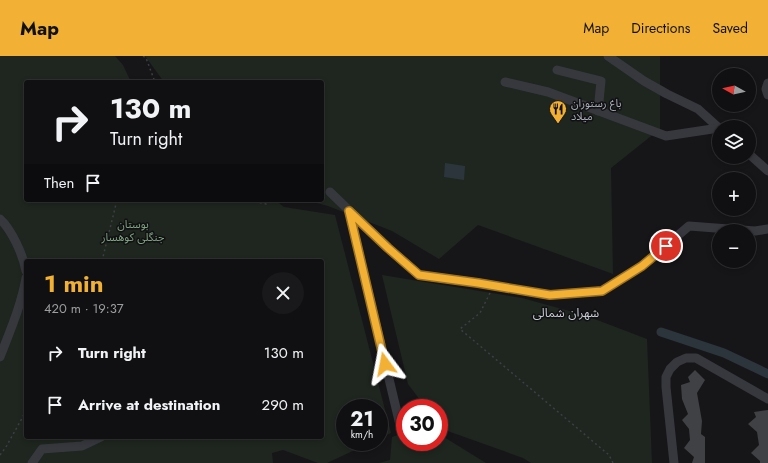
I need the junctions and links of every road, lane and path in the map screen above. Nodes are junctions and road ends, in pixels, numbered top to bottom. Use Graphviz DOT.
graph roads {
  1 [pos="143,56"];
  2 [pos="608,56"];
  3 [pos="557,70"];
  4 [pos="154,80"];
  5 [pos="505,82"];
  6 [pos="598,111"];
  7 [pos="756,160"];
  8 [pos="768,171"];
  9 [pos="330,192"];
  10 [pos="117,202"];
  11 [pos="258,202"];
  12 [pos="266,202"];
  13 [pos="349,211"];
  14 [pos="0,219"];
  15 [pos="768,228"];
  16 [pos="102,259"];
  17 [pos="24,264"];
  18 [pos="494,285"];
  19 [pos="24,288"];
  20 [pos="0,357"];
  21 [pos="768,399"];
  22 [pos="396,409"];
  23 [pos="24,415"];
  24 [pos="96,439"];
  25 [pos="0,455"];
  26 [pos="32,463"];
  27 [pos="614,463"];
  28 [pos="674,463"];
  1 -- 4 [label="path"];
  2 -- 6 [label="street"];
  3 -- 6 [label="street"];
  5 -- 6 [label="street"];
  7 -- 8 [label="street"];
  9 -- 13 [label="street"];
  10 -- 16 [label="path"];
  11 -- 12 [label="path"];
  13 -- 18 [label="street"];
  13 -- 22 [label="street"];
  14 -- 17 [label="street"];
  15 -- 18 [label="street"];
  18 -- 27 [label="path"];
  19 -- 20 [label="street"];
  21 -- 28 [label="street"];
  23 -- 25 [label="path"];
  24 -- 26 [label="street"];
}
